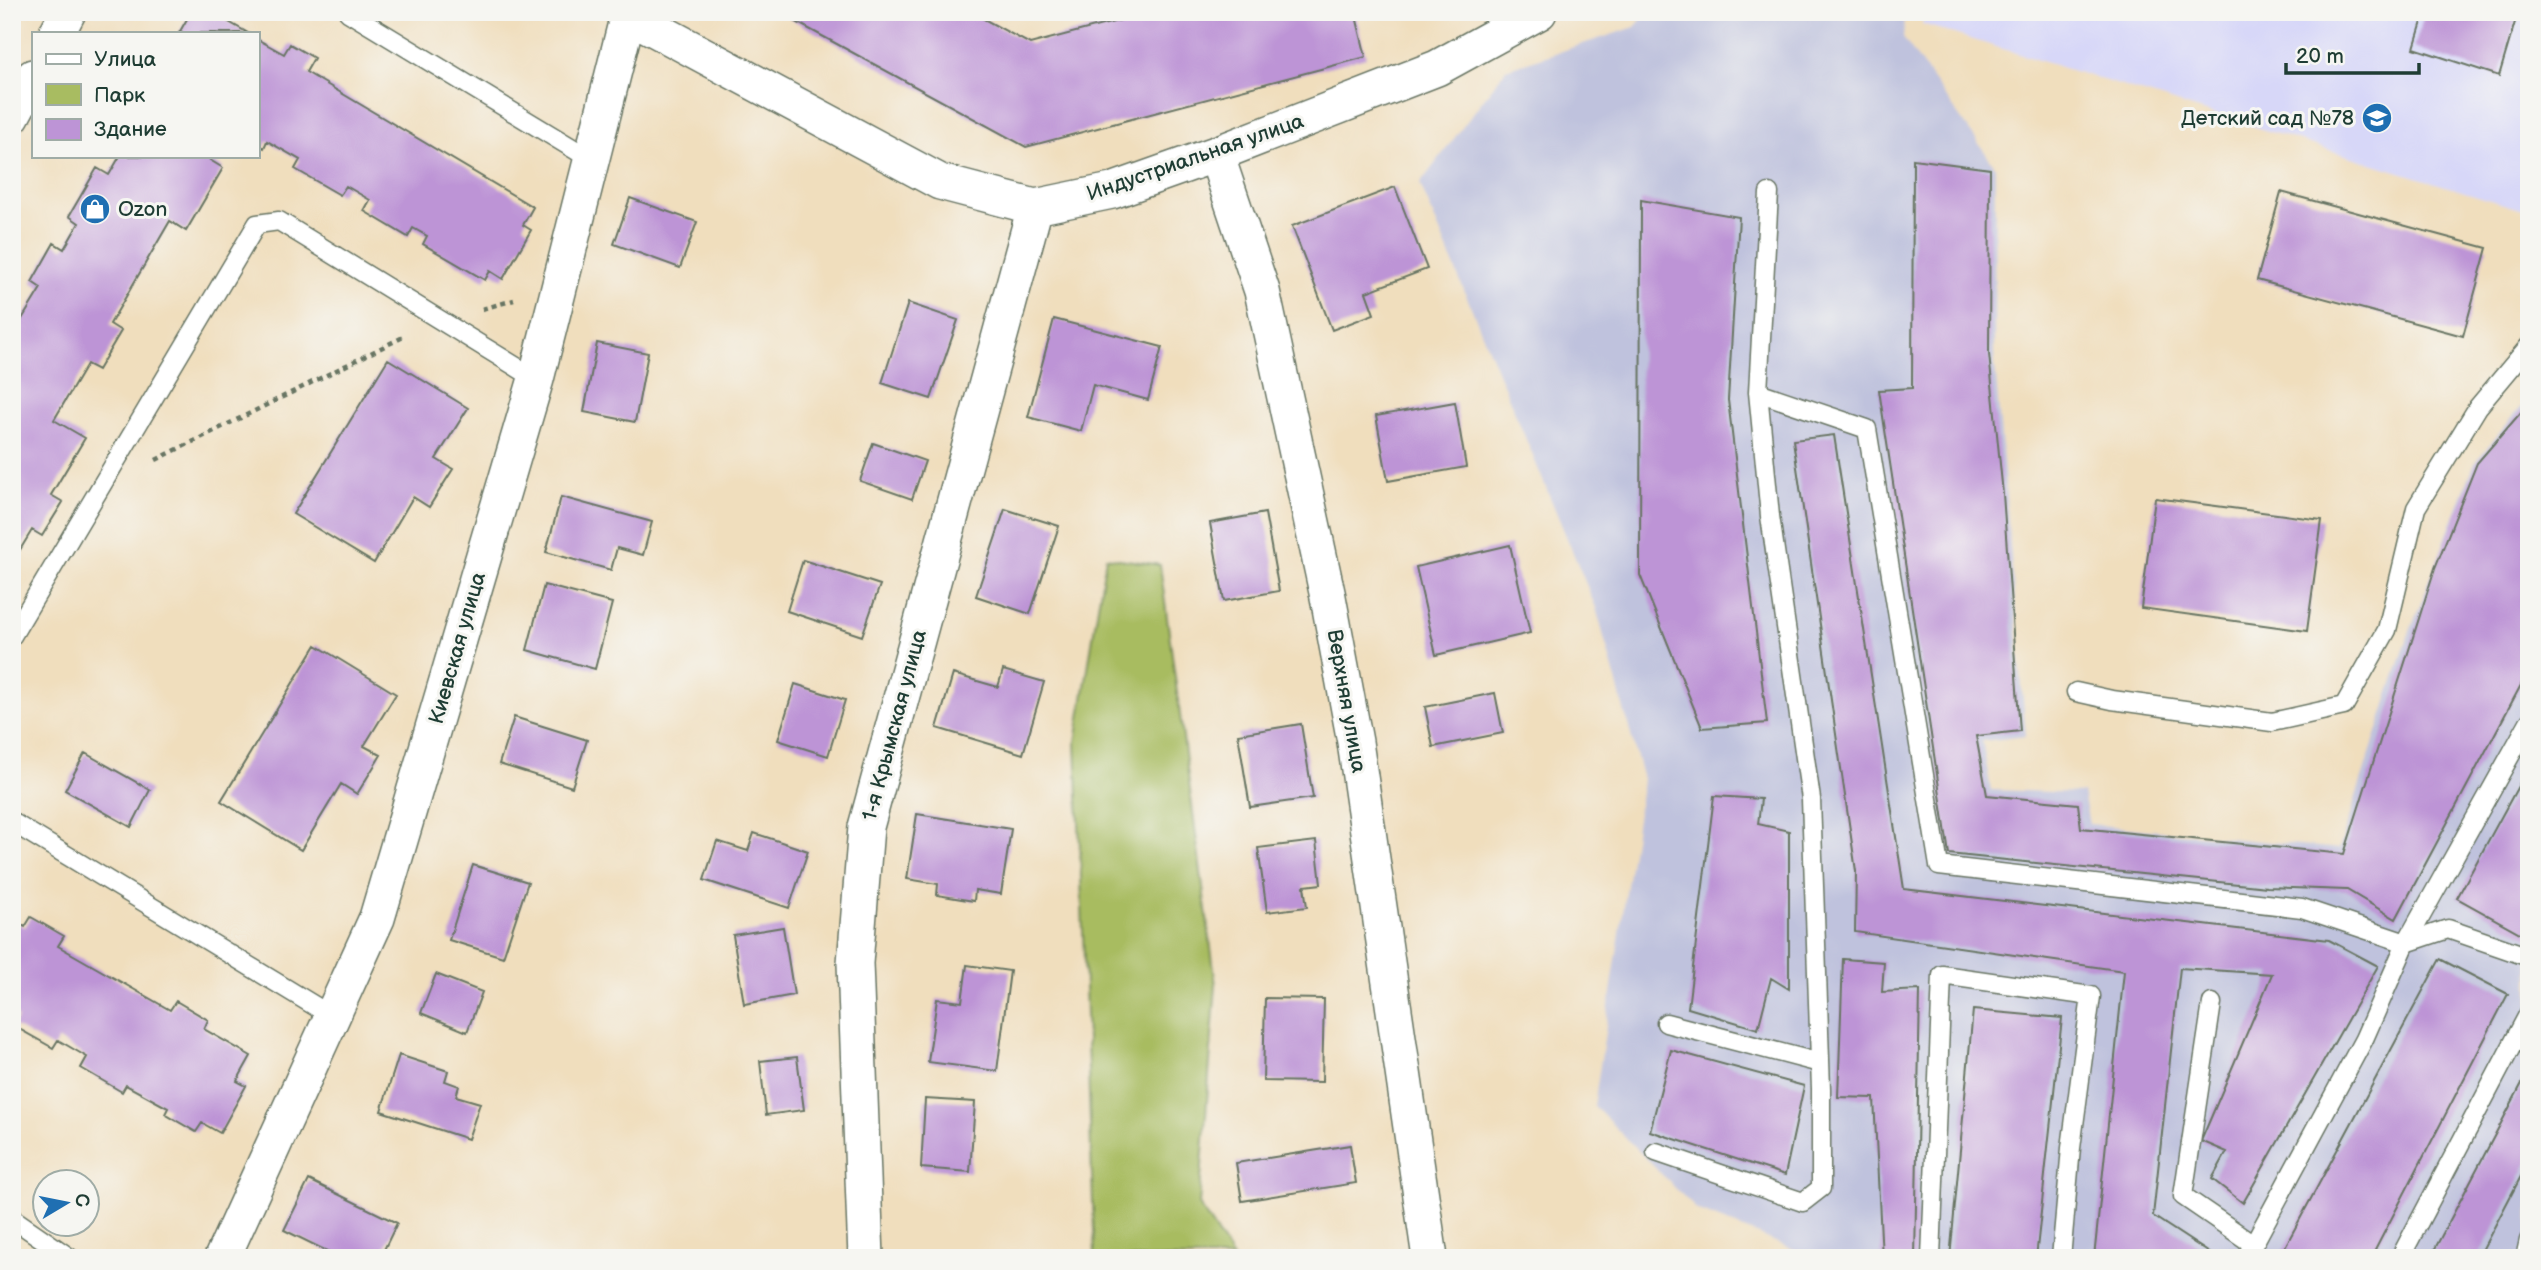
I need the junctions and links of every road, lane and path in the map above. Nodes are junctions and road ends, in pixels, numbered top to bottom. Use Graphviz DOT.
graph roads {
  1 [pos="348,12"];
  2 [pos="1539,12"];
  3 [pos="626,14"];
  4 [pos="32,79"];
  5 [pos="12,116"];
  6 [pos="1216,155"];
  7 [pos="592,160"];
  8 [pos="1769,193"];
  9 [pos="1035,207"];
  10 [pos="559,289"];
  11 [pos="439,319"];
  12 [pos="2529,346"];
  13 [pos="537,379"];
  14 [pos="1758,392"];
  15 [pos="99,488"];
  16 [pos="12,636"];
  17 [pos="2076,692"];
  18 [pos="2529,722"];
  19 [pos="12,822"];
  20 [pos="2406,943"];
  21 [pos="2529,957"];
  22 [pos="2212,1003"];
  23 [pos="2529,1013"];
  24 [pos="332,1017"];
  25 [pos="1666,1023"];
  26 [pos="1820,1063"];
  27 [pos="1656,1152"];
  28 [pos="12,1218"];
  29 [pos="2529,1240"];
  30 [pos="2249,1251"];
  31 [pos="70,1258"];
  32 [pos="222,1258"];
  33 [pos="866,1258"];
  34 [pos="1430,1258"];
  35 [pos="1931,1258"];
  36 [pos="2061,1258"];
  37 [pos="2400,1258"];
  38 [pos="2525,1258"];
  1 -- 7 [label="lane"];
  2 -- 6 [label="street, Индустриальная улица"];
  3 -- 7 [label="street, Киевская улица"];
  3 -- 9 [label="street, Индустриальная улица"];
  4 -- 5 [label="street"];
  6 -- 9 [label="street, Индустриальная улица"];
  6 -- 34 [label="street, Верхняя улица"];
  7 -- 10 [label="street, Киевская улица"];
  8 -- 14 [label="lane"];
  9 -- 33 [label="street, 1-я Крымская улица"];
  10 -- 11 [label="path"];
  10 -- 13 [label="street, Киевская улица"];
  11 -- 13 [label="lane"];
  11 -- 15 [label="path"];
  11 -- 15 [label="lane"];
  12 -- 17 [label="lane"];
  13 -- 24 [label="street, Киевская улица"];
  14 -- 20 [label="lane"];
  14 -- 26 [label="lane"];
  15 -- 16 [label="lane"];
  18 -- 20 [label="lane"];
  19 -- 24 [label="lane"];
  20 -- 21 [label="lane"];
  20 -- 30 [label="lane"];
  22 -- 30 [label="lane"];
  23 -- 37 [label="lane"];
  24 -- 32 [label="street, Киевская улица"];
  25 -- 26 [label="lane"];
  26 -- 27 [label="lane"];
  28 -- 31 [label="lane"];
  29 -- 38 [label="lane"];
  35 -- 36 [label="lane"];
}
